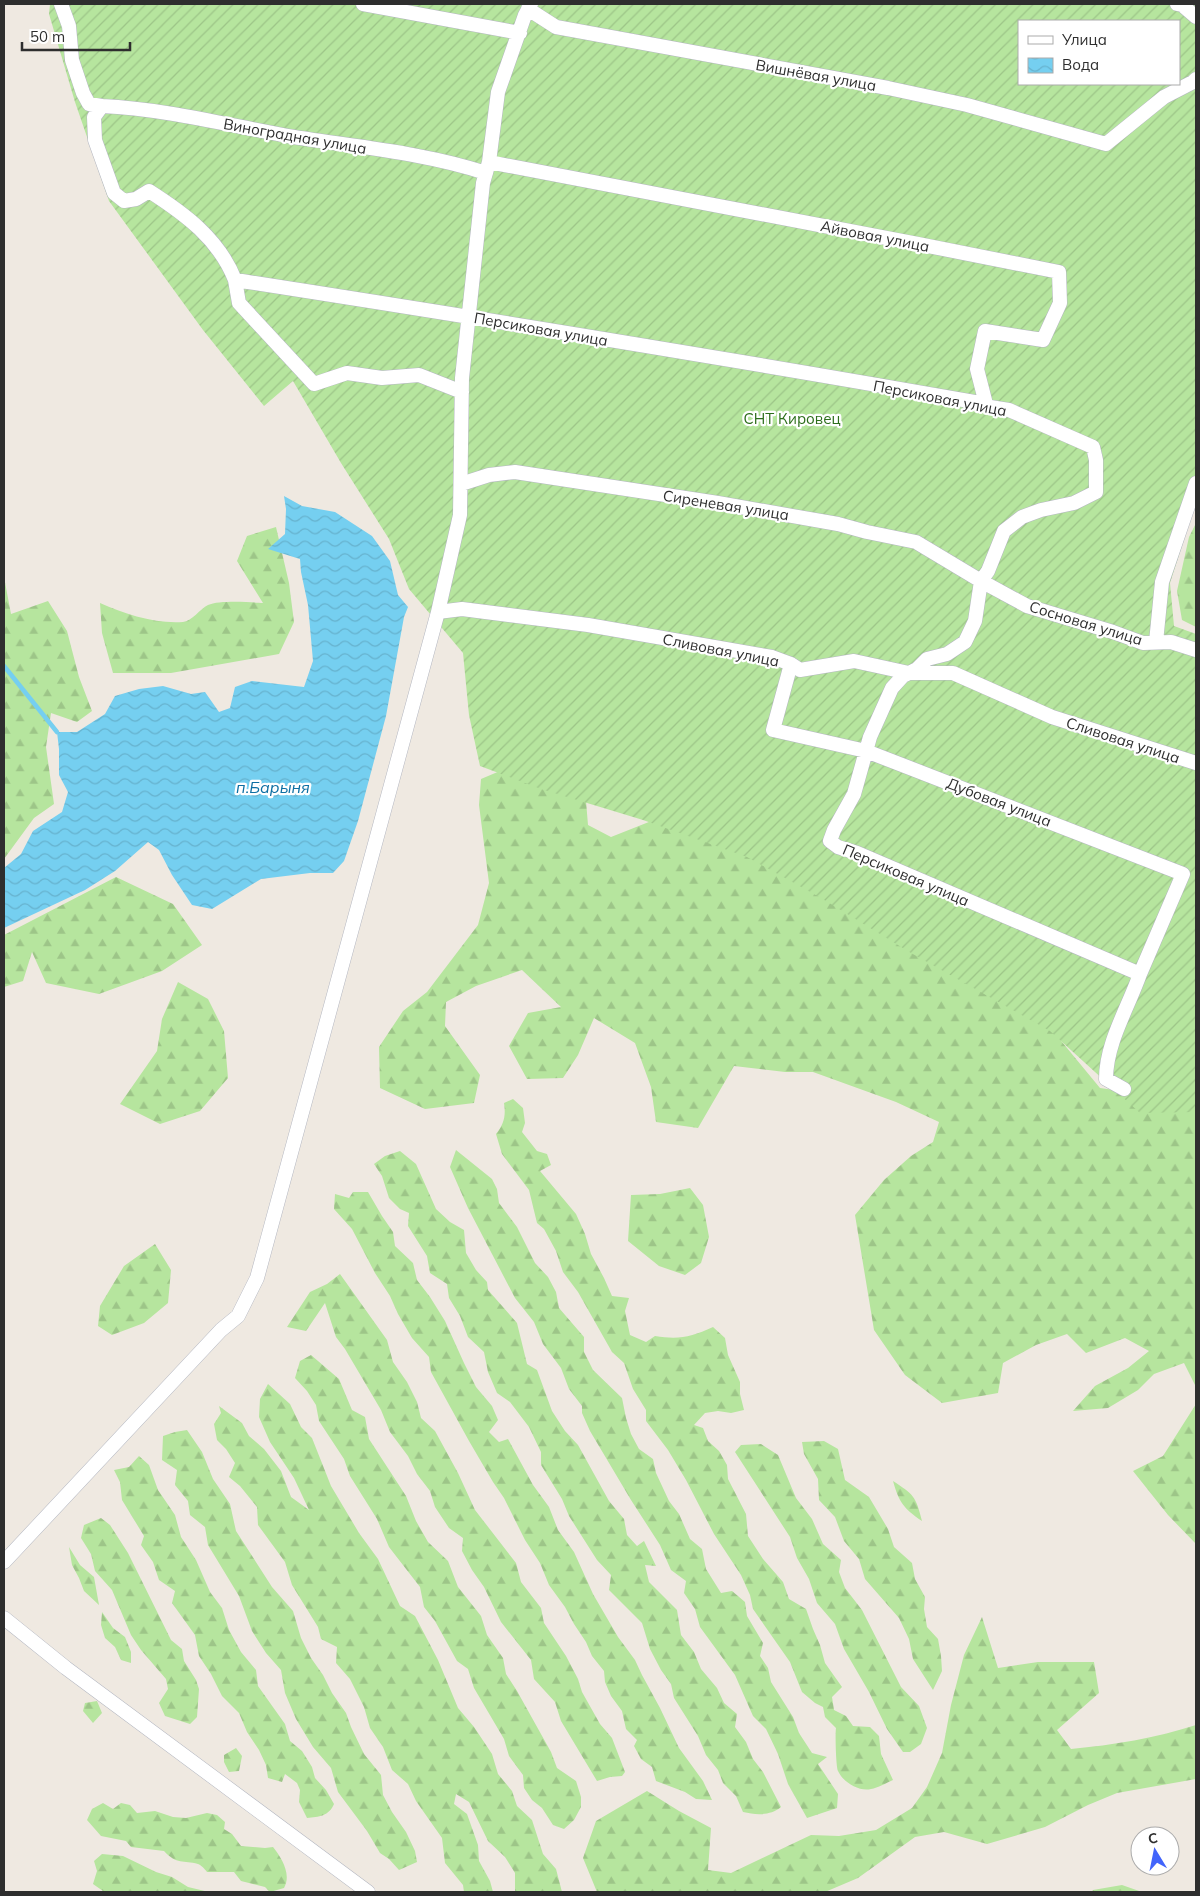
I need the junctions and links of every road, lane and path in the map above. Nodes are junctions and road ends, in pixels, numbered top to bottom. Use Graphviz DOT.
graph roads {
  1 [pos="61,4"];
  2 [pos="363,4"];
  3 [pos="1177,4"];
  4 [pos="529,6"];
  5 [pos="1196,17"];
  6 [pos="520,33"];
  7 [pos="1196,79"];
  8 [pos="102,106"];
  9 [pos="487,168"];
  10 [pos="235,280"];
  11 [pos="469,316"];
  12 [pos="462,392"];
  13 [pos="986,404"];
  14 [pos="1196,483"];
  15 [pos="461,484"];
  16 [pos="981,580"];
  17 [pos="438,612"];
  18 [pos="1156,642"];
  19 [pos="1196,650"];
  20 [pos="791,664"];
  21 [pos="908,673"];
  22 [pos="866,751"];
  23 [pos="1196,764"];
  24 [pos="1140,974"];
  25 [pos="1124,1089"];
  26 [pos="4,1562"];
  27 [pos="4,1618"];
  28 [pos="368,1892"];
  1 -- 8 [label="street"];
  2 -- 6 [label="street"];
  3 -- 5 [label="street"];
  4 -- 6 [label="street"];
  4 -- 7 [label="street, Вишнёвая улица"];
  6 -- 9 [label="street"];
  8 -- 9 [label="street, Виноградная улица"];
  8 -- 10 [label="street"];
  9 -- 11 [label="street"];
  9 -- 13 [label="street, Айвовая улица"];
  10 -- 11 [label="street, Персиковая улица"];
  10 -- 12 [label="street"];
  11 -- 12 [label="street"];
  11 -- 13 [label="street, Персиковая улица"];
  12 -- 15 [label="street"];
  13 -- 16 [label="street, Персиковая улица"];
  14 -- 18 [label="street"];
  15 -- 16 [label="street, Сиреневая улица"];
  15 -- 17 [label="street"];
  16 -- 18 [label="street, Сосновая улица"];
  16 -- 21 [label="street, Персиковая улица"];
  17 -- 20 [label="street, Сливовая улица"];
  17 -- 26 [label="street"];
  18 -- 19 [label="street, Сосновая улица"];
  20 -- 21 [label="street, Сливовая улица"];
  20 -- 22 [label="street, Дубовая улица"];
  21 -- 22 [label="street, Персиковая улица"];
  21 -- 23 [label="street, Сливовая улица"];
  22 -- 24 [label="street, Персиковая улица"];
  22 -- 24 [label="street, Дубовая улица"];
  24 -- 25 [label="street"];
  27 -- 28 [label="street"];
}
